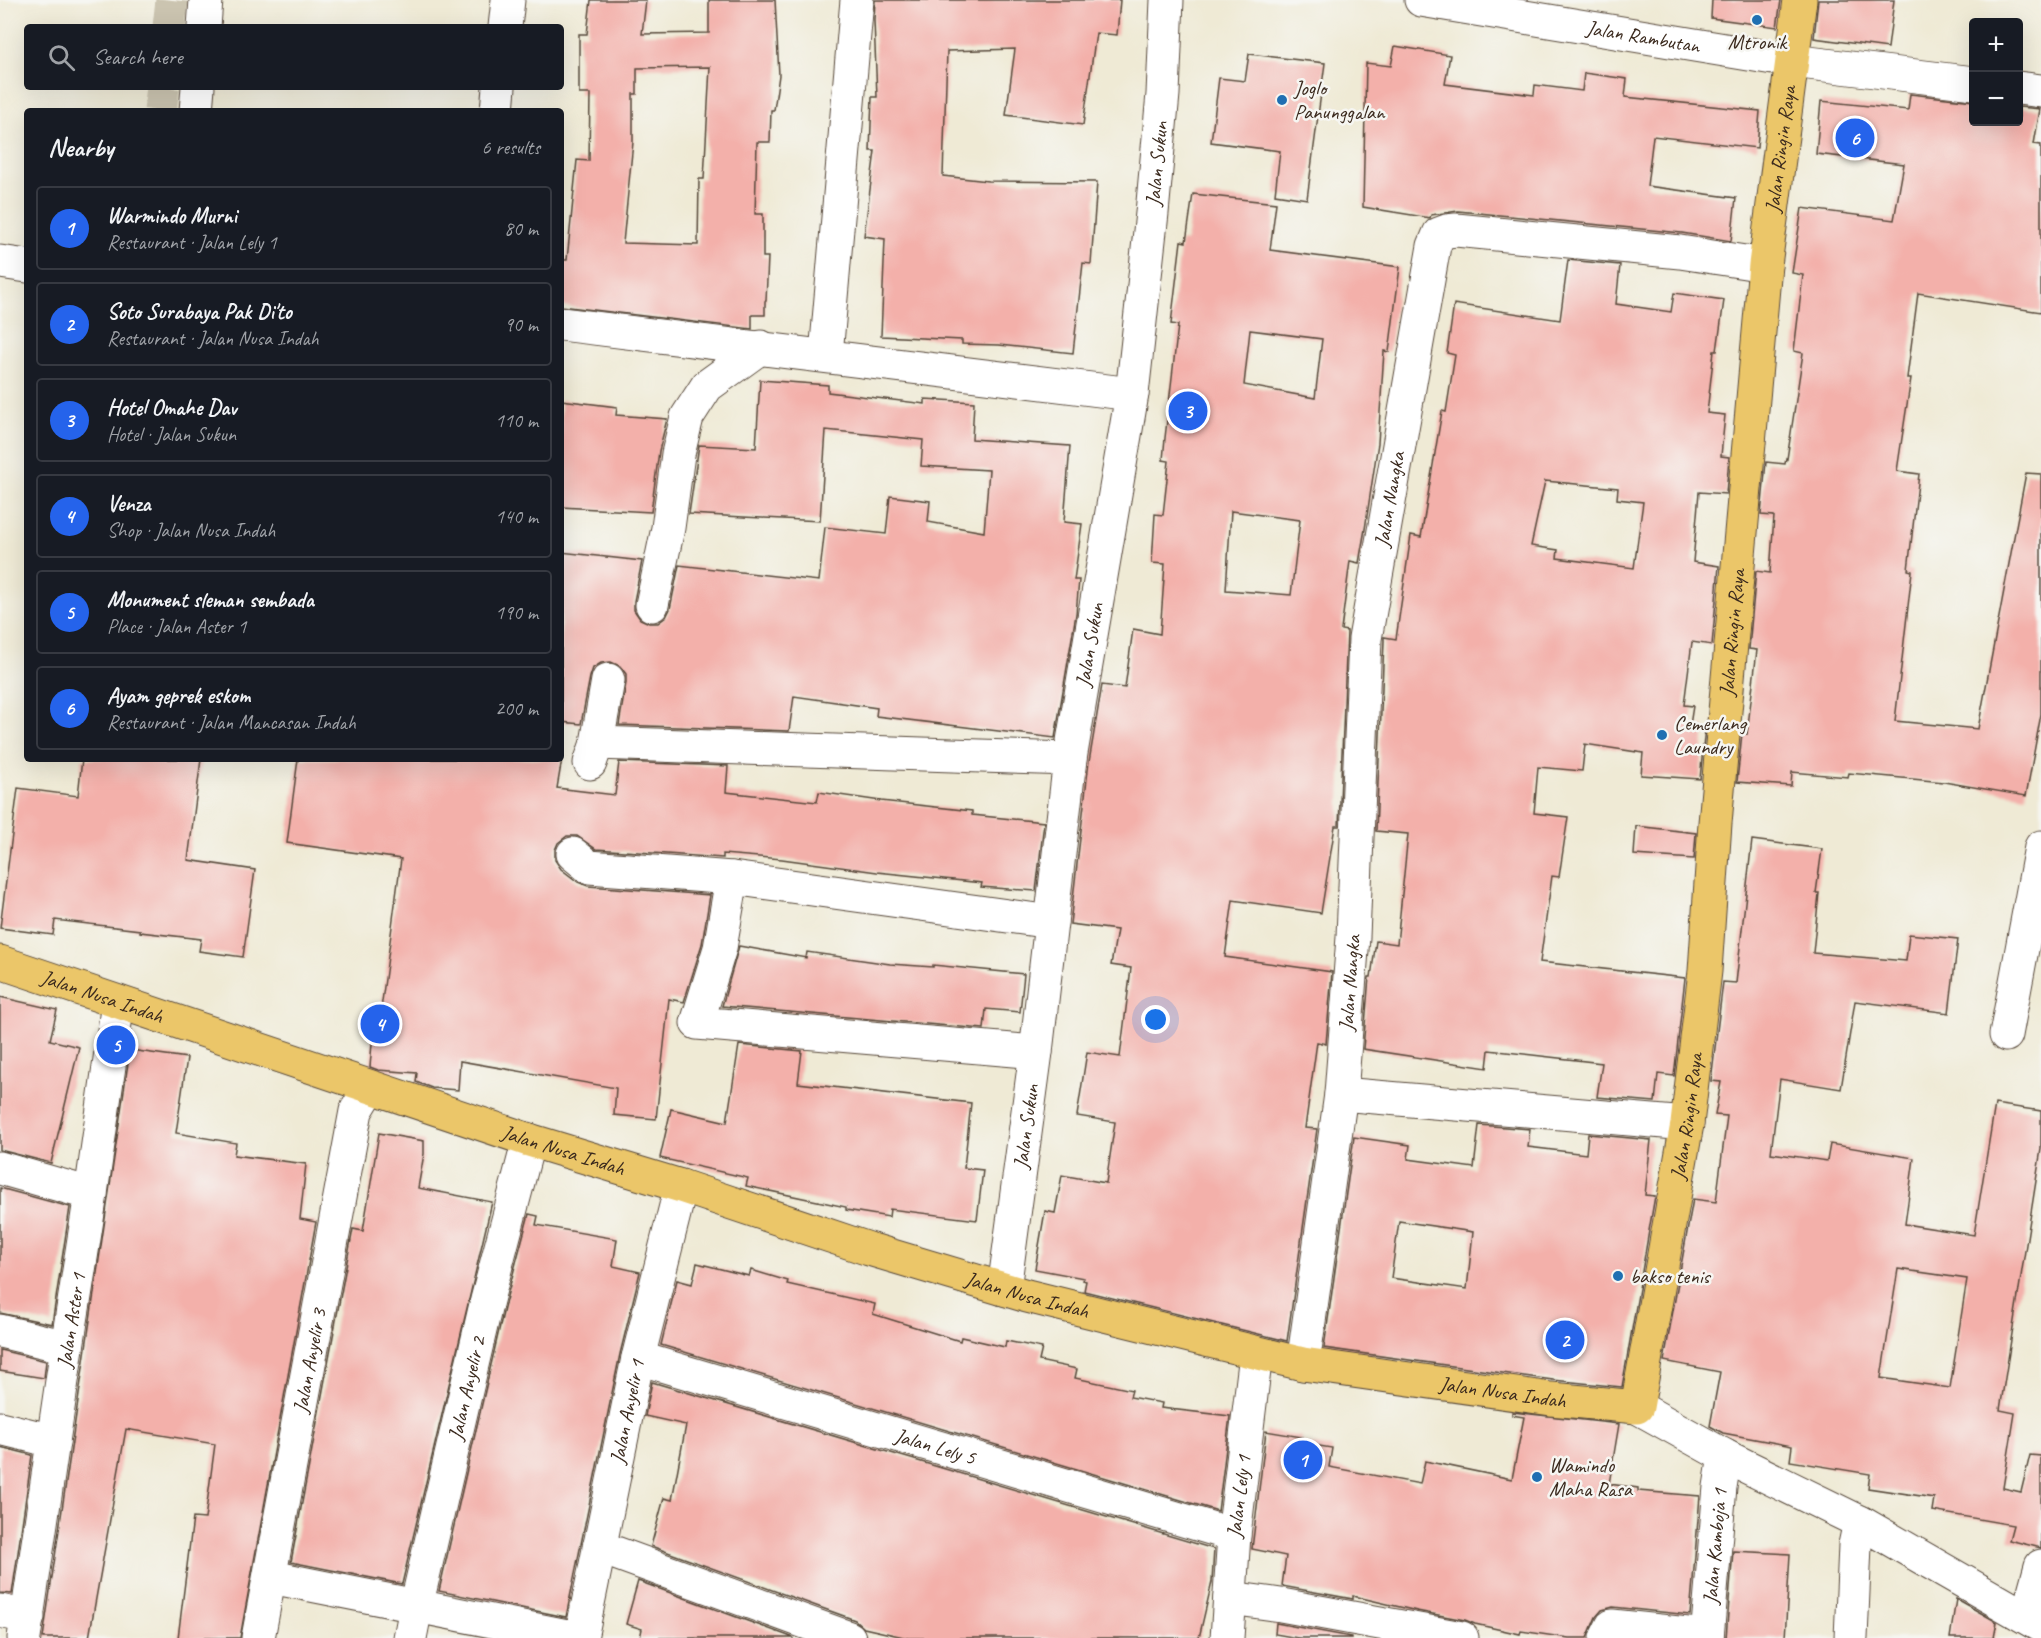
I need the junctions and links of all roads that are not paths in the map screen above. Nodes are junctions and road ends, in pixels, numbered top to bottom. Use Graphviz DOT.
graph roads {
  1 [pos="206,0"];
  2 [pos="508,0"];
  3 [pos="857,0"];
  4 [pos="1167,0"];
  5 [pos="1421,0"];
  6 [pos="1800,0"];
  7 [pos="204,24"];
  8 [pos="505,24"];
  9 [pos="1792,61"];
  10 [pos="1969,82"];
  11 [pos="2023,89"];
  12 [pos="198,90"];
  13 [pos="499,90"];
  14 [pos="2041,91"];
  15 [pos="196,108"];
  16 [pos="497,108"];
  17 [pos="0,262"];
  18 [pos="1765,265"];
  19 [pos="24,266"];
  20 [pos="564,324"];
  21 [pos="760,347"];
  22 [pos="826,355"];
  23 [pos="1132,394"];
  24 [pos="652,605"];
  25 [pos="608,680"];
  26 [pos="1070,759"];
  27 [pos="2041,847"];
  28 [pos="573,854"];
  29 [pos="732,878"];
  30 [pos="1051,922"];
  31 [pos="0,962"];
  32 [pos="118,1002"];
  33 [pos="2006,1035"];
  34 [pos="1036,1052"];
  35 [pos="370,1088"];
  36 [pos="1341,1094"];
  37 [pos="1688,1124"];
  38 [pos="528,1140"];
  39 [pos="0,1168"];
  40 [pos="681,1186"];
  41 [pos="92,1194"];
  42 [pos="1004,1289"];
  43 [pos="0,1331"];
  44 [pos="67,1347"];
  45 [pos="1256,1354"];
  46 [pos="638,1358"];
  47 [pos="1303,1364"];
  48 [pos="1637,1407"];
  49 [pos="0,1428"];
  50 [pos="53,1441"];
  51 [pos="1725,1456"];
  52 [pos="1860,1522"];
  53 [pos="1234,1535"];
  54 [pos="599,1547"];
  55 [pos="2041,1566"];
  56 [pos="271,1577"];
  57 [pos="1230,1598"];
  58 [pos="17,1622"];
  59 [pos="2022,1622"];
  60 [pos="413,1623"];
  61 [pos="1391,1632"];
  62 [pos="1707,1637"];
  63 [pos="258,1638"];
  64 [pos="579,1638"];
  65 [pos="849,1638"];
  66 [pos="1227,1638"];
  67 [pos="1462,1638"];
  68 [pos="1606,1638"];
  69 [pos="1851,1638"];
  1 -- 7 [label="street"];
  2 -- 8 [label="street"];
  3 -- 22 [label="street"];
  4 -- 23 [label="street, Jalan Sukun"];
  5 -- 9 [label="street, Jalan Rambutan"];
  6 -- 9 [label="main road, Jalan Ringin Raya"];
  9 -- 10 [label="street, Jalan Rambutan"];
  9 -- 18 [label="main road, Jalan Ringin Raya"];
  11 -- 14 [label="street"];
  12 -- 15 [label="street"];
  13 -- 16 [label="street"];
  17 -- 19 [label="street"];
  18 -- 36 [label="street, Jalan Nangka"];
  18 -- 37 [label="main road, Jalan Ringin Raya"];
  20 -- 21 [label="street"];
  21 -- 22 [label="street"];
  21 -- 24 [label="street"];
  22 -- 23 [label="street"];
  23 -- 26 [label="street, Jalan Sukun"];
  25 -- 26 [label="street"];
  26 -- 30 [label="street, Jalan Sukun"];
  27 -- 33 [label="street"];
  28 -- 29 [label="street"];
  29 -- 30 [label="street"];
  29 -- 34 [label="street"];
  30 -- 34 [label="street, Jalan Sukun"];
  31 -- 32 [label="main road, Jalan Nusa Indah"];
  32 -- 35 [label="main road, Jalan Nusa Indah"];
  32 -- 41 [label="street, Jalan Aster 1"];
  34 -- 42 [label="street, Jalan Sukun"];
  35 -- 38 [label="main road, Jalan Nusa Indah"];
  35 -- 56 [label="street, Jalan Anyelir 3"];
  36 -- 37 [label="street"];
  36 -- 47 [label="street"];
  37 -- 48 [label="main road, Jalan Ringin Raya"];
  38 -- 40 [label="main road, Jalan Nusa Indah"];
  38 -- 60 [label="street, Jalan Anyelir 2"];
  39 -- 41 [label="street"];
  40 -- 42 [label="main road, Jalan Nusa Indah"];
  40 -- 46 [label="street, Jalan Anyelir 1"];
  41 -- 44 [label="street, Jalan Aster 1"];
  42 -- 45 [label="main road, Jalan Nusa Indah"];
  43 -- 44 [label="street"];
  44 -- 50 [label="street, Jalan Aster 1"];
  45 -- 47 [label="main road, Jalan Nusa Indah"];
  45 -- 53 [label="street, Jalan Lely 1"];
  46 -- 53 [label="street, Jalan Lely 5"];
  46 -- 54 [label="street, Jalan Anyelir 1"];
  47 -- 48 [label="main road, Jalan Nusa Indah"];
  48 -- 51 [label="street, Jalan Nusa Indah"];
  49 -- 50 [label="street"];
  50 -- 58 [label="street, Jalan Aster 1"];
  51 -- 52 [label="street, Jalan Nusa Indah"];
  51 -- 62 [label="street, Jalan Kamboja 1"];
  52 -- 59 [label="street, Jalan Nusa Indah"];
  52 -- 69 [label="street"];
  53 -- 57 [label="street, Jalan Lely 1"];
  54 -- 64 [label="street, Jalan Anyelir 1"];
  54 -- 65 [label="street"];
  55 -- 59 [label="street"];
  56 -- 60 [label="street"];
  56 -- 63 [label="street, Jalan Anyelir 3"];
  57 -- 61 [label="street"];
  57 -- 66 [label="street, Jalan Lely 1"];
  60 -- 64 [label="street"];
  61 -- 67 [label="street"];
  62 -- 68 [label="street"];
}
